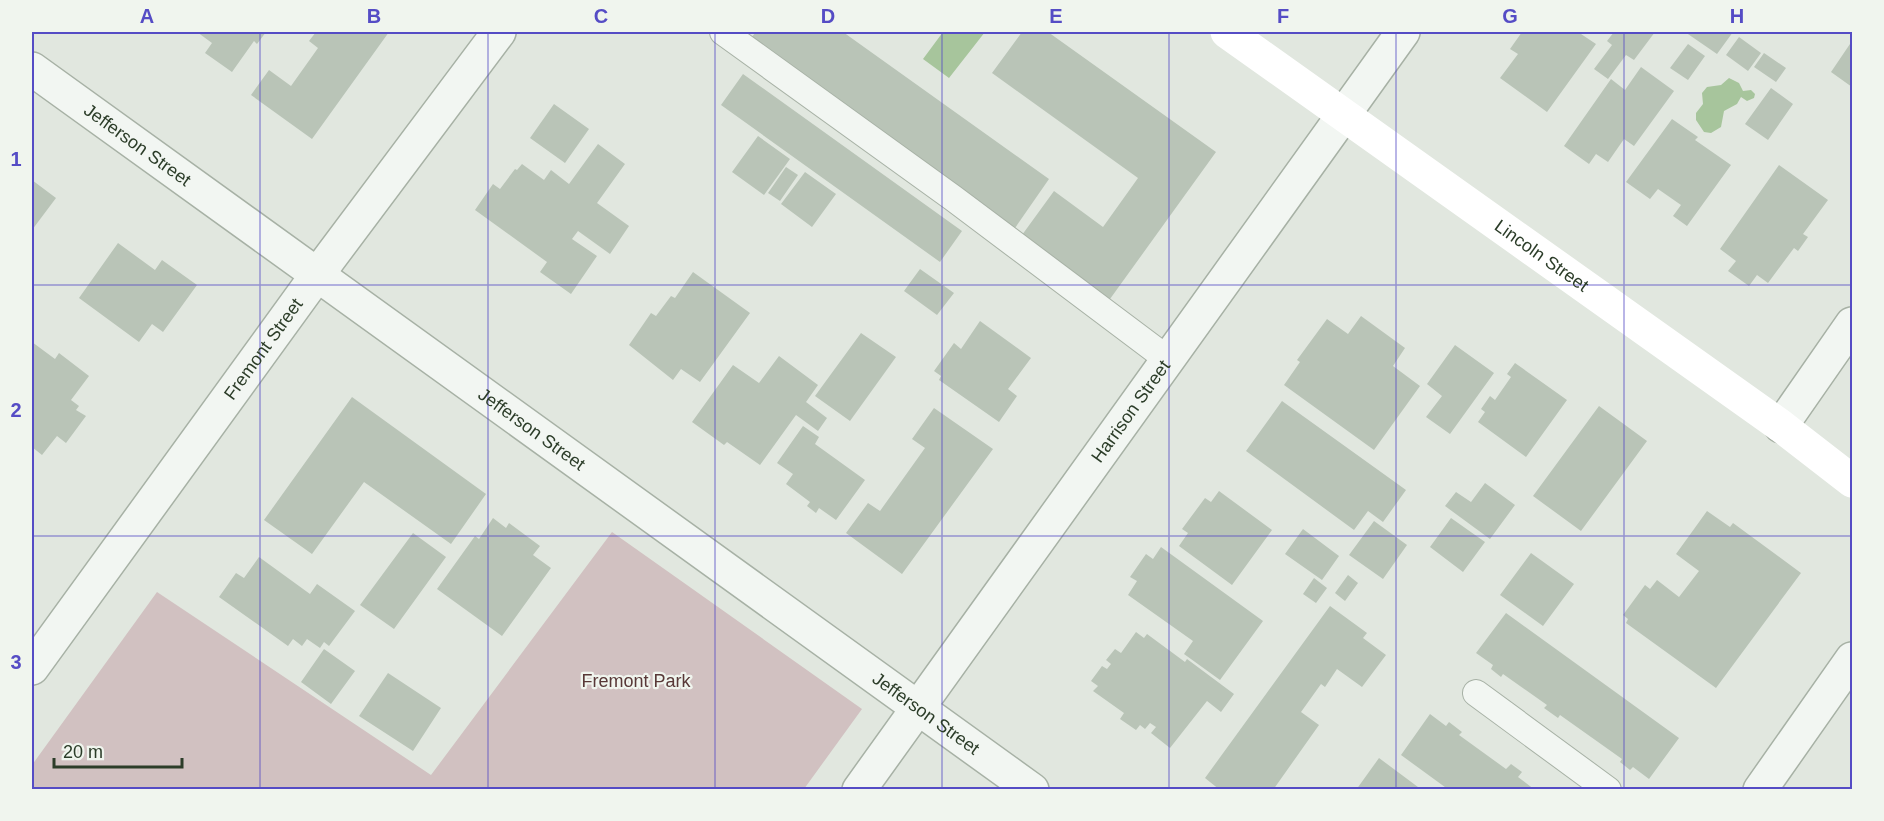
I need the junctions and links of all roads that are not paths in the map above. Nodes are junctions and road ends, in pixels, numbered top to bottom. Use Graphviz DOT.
graph roads {
  1 [pos="499,32"];
  2 [pos="723,32"];
  3 [pos="1227,32"];
  4 [pos="1403,32"];
  5 [pos="32,69"];
  6 [pos="1341,115"];
  7 [pos="317,274"];
  8 [pos="1852,324"];
  9 [pos="1166,358"];
  10 [pos="1780,426"];
  11 [pos="1852,481"];
  12 [pos="1852,660"];
  13 [pos="32,668"];
  14 [pos="1476,693"];
  15 [pos="917,706"];
  16 [pos="859,789"];
  17 [pos="1032,789"];
  18 [pos="1608,789"];
  19 [pos="1760,789"];
  1 -- 7 [label="street, Fremont Street"];
  2 -- 9 [label="lane"];
  3 -- 6 [label="main road, Lincoln Street"];
  4 -- 6 [label="street, Harrison Street"];
  5 -- 7 [label="street, Jefferson Street"];
  6 -- 9 [label="street, Harrison Street"];
  6 -- 10 [label="main road, Lincoln Street"];
  7 -- 13 [label="street, Fremont Street"];
  7 -- 15 [label="street, Jefferson Street"];
  8 -- 10 [label="street"];
  9 -- 15 [label="street, Harrison Street"];
  10 -- 11 [label="main road, Lincoln Street"];
  12 -- 19 [label="street"];
  14 -- 18 [label="lane"];
  15 -- 16 [label="street, Harrison Street"];
  15 -- 17 [label="street, Jefferson Street"];
}
